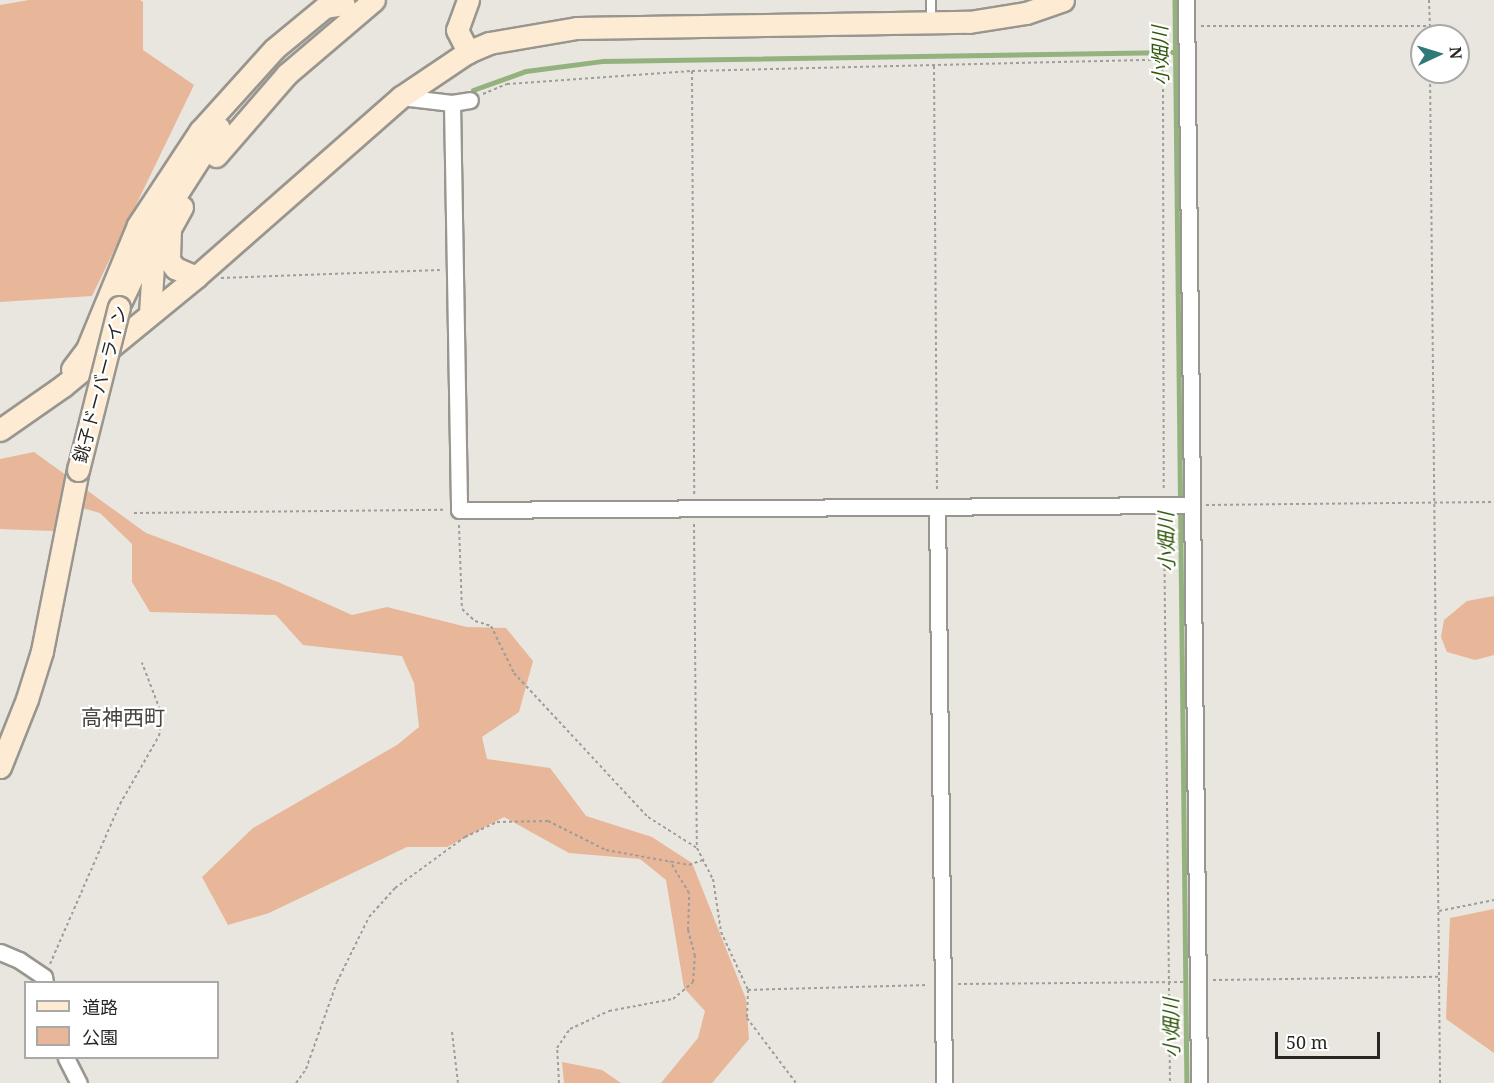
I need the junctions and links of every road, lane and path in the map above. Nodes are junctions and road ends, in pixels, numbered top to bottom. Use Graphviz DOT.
graph roads {
  1 [pos="374,0"];
  2 [pos="468,0"];
  3 [pos="931,0"];
  4 [pos="1063,0"];
  5 [pos="1186,0"];
  6 [pos="1429,0"];
  7 [pos="347,2"];
  8 [pos="1430,24"];
  9 [pos="931,25"];
  10 [pos="1187,26"];
  11 [pos="1410,26"];
  12 [pos="468,52"];
  13 [pos="934,66"];
  14 [pos="692,71"];
  15 [pos="1430,84"];
  16 [pos="401,97"];
  17 [pos="470,100"];
  18 [pos="452,103"];
  19 [pos="170,229"];
  20 [pos="455,270"];
  21 [pos="199,274"];
  22 [pos="150,314"];
  23 [pos="63,386"];
  24 [pos="0,430"];
  25 [pos="1494,502"];
  26 [pos="1433,503"];
  27 [pos="1190,505"];
  28 [pos="1164,506"];
  29 [pos="937,507"];
  30 [pos="459,510"];
  31 [pos="694,511"];
  32 [pos="134,513"];
  33 [pos="142,663"];
  34 [pos="0,767"];
  35 [pos="697,848"];
  36 [pos="703,860"];
  37 [pos="670,861"];
  38 [pos="1494,900"];
  39 [pos="1439,911"];
  40 [pos="0,952"];
  41 [pos="1439,977"];
  42 [pos="44,980"];
  43 [pos="1196,981"];
  44 [pos="1168,983"];
  45 [pos="943,984"];
  46 [pos="748,990"];
  47 [pos="452,1032"];
  48 [pos="67,1059"];
  49 [pos="80,1083"];
  50 [pos="296,1083"];
  51 [pos="458,1083"];
  52 [pos="559,1083"];
  53 [pos="796,1083"];
  54 [pos="944,1083"];
  55 [pos="1170,1083"];
  56 [pos="1198,1083"];
  57 [pos="1440,1083"];
  1 -- 19 [label="main road"];
  2 -- 12 [label="main road"];
  3 -- 9 [label="lane"];
  4 -- 9 [label="main road"];
  5 -- 10 [label="street"];
  6 -- 8 [label="path"];
  7 -- 23 [label="main road"];
  7 -- 34 [label="main road, 銚子ドーバーライン, bridge"];
  9 -- 12 [label="main road"];
  10 -- 11 [label="path"];
  10 -- 27 [label="street"];
  12 -- 16 [label="main road"];
  13 -- 14 [label="path"];
  13 -- 28 [label="path"];
  13 -- 29 [label="path"];
  14 -- 17 [label="path"];
  14 -- 31 [label="path"];
  15 -- 26 [label="path"];
  16 -- 18 [label="street"];
  16 -- 21 [label="main road"];
  17 -- 18 [label="street"];
  18 -- 20 [label="street"];
  19 -- 21 [label="main road"];
  19 -- 22 [label="main road"];
  20 -- 21 [label="path"];
  20 -- 30 [label="street"];
  21 -- 22 [label="main road"];
  22 -- 23 [label="main road"];
  23 -- 24 [label="main road"];
  25 -- 26 [label="path"];
  26 -- 27 [label="path"];
  26 -- 39 [label="path"];
  27 -- 28 [label="street"];
  27 -- 43 [label="street"];
  28 -- 29 [label="street"];
  28 -- 44 [label="path"];
  29 -- 31 [label="street"];
  29 -- 45 [label="street"];
  30 -- 31 [label="street"];
  30 -- 32 [label="path"];
  30 -- 35 [label="path"];
  31 -- 35 [label="path"];
  33 -- 42 [label="path"];
  35 -- 36 [label="path"];
  36 -- 37 [label="path"];
  36 -- 46 [label="path"];
  37 -- 50 [label="path"];
  37 -- 52 [label="path"];
  38 -- 39 [label="path"];
  39 -- 41 [label="path"];
  40 -- 42 [label="street"];
  41 -- 43 [label="path"];
  41 -- 57 [label="path"];
  43 -- 44 [label="path"];
  43 -- 56 [label="street"];
  44 -- 45 [label="path"];
  44 -- 55 [label="path"];
  45 -- 46 [label="path"];
  45 -- 54 [label="street"];
  46 -- 53 [label="path"];
  47 -- 51 [label="path"];
  48 -- 49 [label="street"];
}
